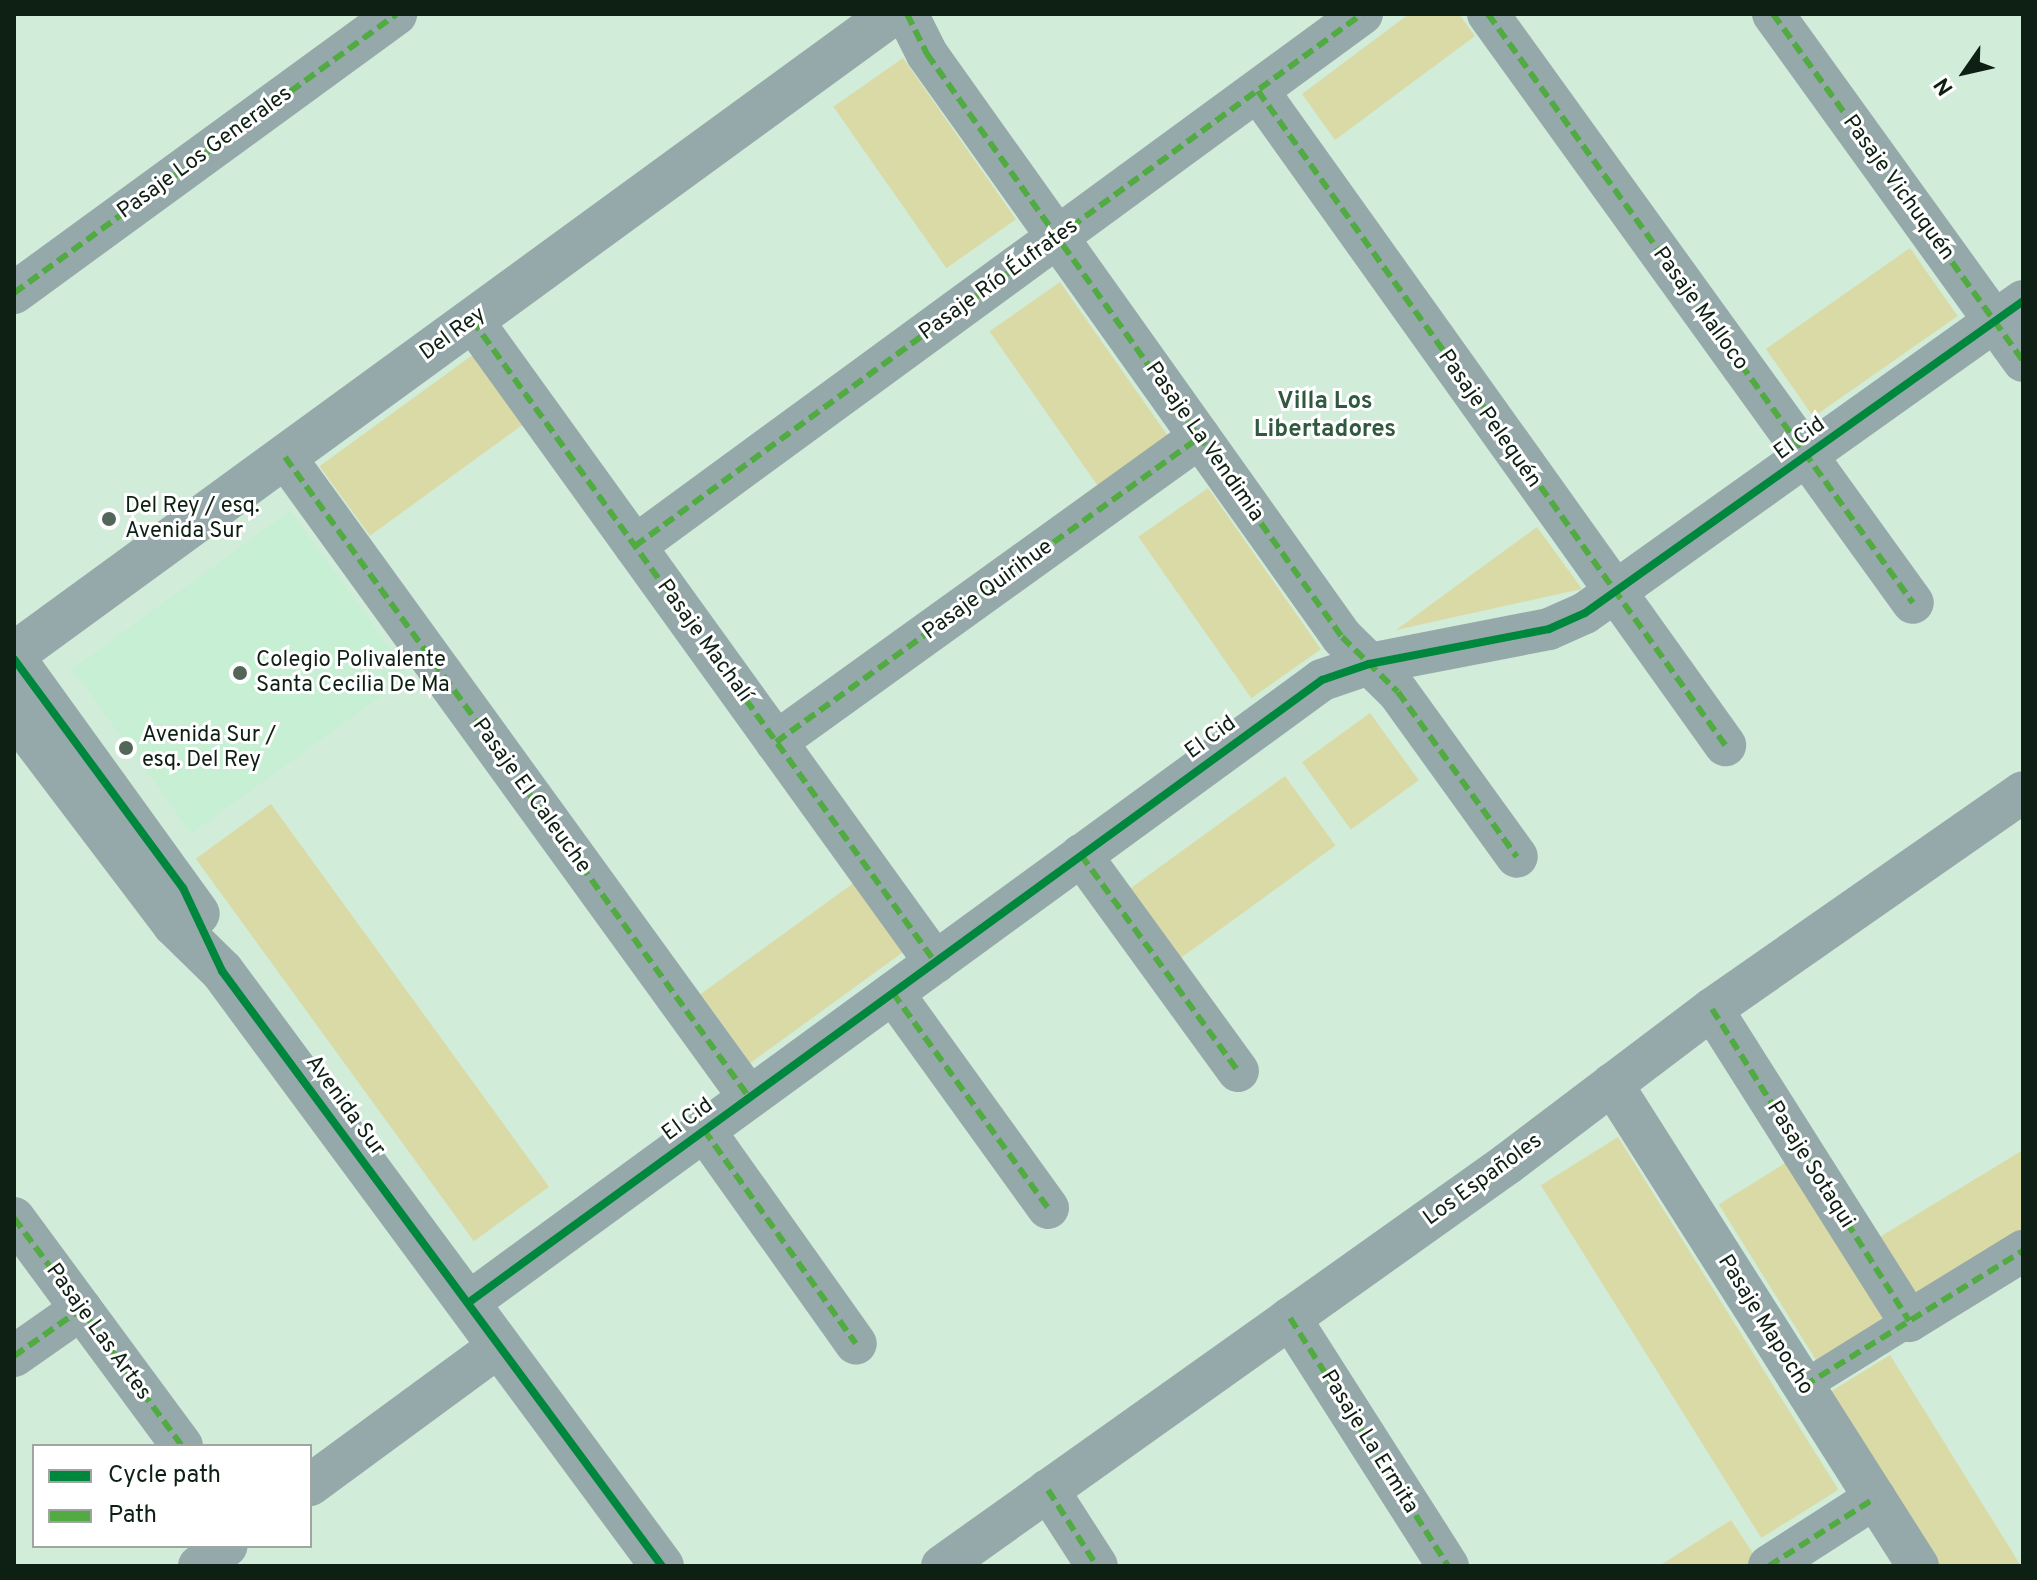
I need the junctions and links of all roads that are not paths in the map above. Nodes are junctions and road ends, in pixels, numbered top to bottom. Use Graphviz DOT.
graph roads {
  1 [pos="396,14"];
  2 [pos="892,14"];
  3 [pos="907,14"];
  4 [pos="1362,14"];
  5 [pos="1488,14"];
  6 [pos="1773,14"];
  7 [pos="1258,91"];
  8 [pos="1058,237"];
  9 [pos="14,293"];
  10 [pos="2008,311"];
  11 [pos="472,320"];
  12 [pos="2023,361"];
  13 [pos="1200,437"];
  14 [pos="285,457"];
  15 [pos="1806,457"];
  16 [pos="635,546"];
  17 [pos="1614,595"];
  18 [pos="1913,603"];
  19 [pos="14,656"];
  20 [pos="1369,664"];
  21 [pos="14,713"];
  22 [pos="776,742"];
  23 [pos="1725,745"];
  24 [pos="2023,792"];
  25 [pos="1081,855"];
  26 [pos="1517,857"];
  27 [pos="935,962"];
  28 [pos="222,971"];
  29 [pos="893,993"];
  30 [pos="1712,1009"];
  31 [pos="1238,1071"];
  32 [pos="1612,1084"];
  33 [pos="749,1097"];
  34 [pos="704,1130"];
  35 [pos="1048,1208"];
  36 [pos="14,1218"];
  37 [pos="2023,1251"];
  38 [pos="468,1303"];
  39 [pos="81,1309"];
  40 [pos="1290,1318"];
  41 [pos="1909,1321"];
  42 [pos="856,1344"];
  43 [pos="499,1346"];
  44 [pos="14,1356"];
  45 [pos="1804,1386"];
  46 [pos="181,1444"];
  47 [pos="312,1484"];
  48 [pos="1048,1490"];
  49 [pos="1875,1498"];
  50 [pos="224,1548"];
  51 [pos="199,1566"];
  52 [pos="662,1566"];
  53 [pos="942,1566"];
  54 [pos="1097,1566"];
  55 [pos="1448,1566"];
  56 [pos="1769,1566"];
  57 [pos="1918,1566"];
  1 -- 9 [label="street, Pasaje Los Generales"];
  2 -- 11 [label="street, Del Rey"];
  3 -- 8 [label="street, Pasaje La Vendimia"];
  4 -- 7 [label="street, Pasaje Río Éufrates"];
  5 -- 15 [label="street, Pasaje Malloco"];
  6 -- 10 [label="street, Pasaje Vichuquén"];
  7 -- 8 [label="street, Pasaje Río Éufrates"];
  7 -- 17 [label="street, Pasaje Pelequén"];
  8 -- 13 [label="street, Pasaje La Vendimia"];
  8 -- 16 [label="street, Pasaje Río Éufrates"];
  10 -- 12 [label="street, Pasaje Vichuquén"];
  10 -- 15 [label="street, El Cid"];
  11 -- 14 [label="street, Del Rey"];
  11 -- 16 [label="street, Pasaje Machalí"];
  13 -- 20 [label="street, Pasaje La Vendimia"];
  13 -- 22 [label="street, Pasaje Quirihue"];
  14 -- 19 [label="street, Del Rey"];
  14 -- 33 [label="street, Pasaje El Caleuche"];
  15 -- 17 [label="street, El Cid"];
  15 -- 18 [label="street, Pasaje Malloco"];
  16 -- 22 [label="street, Pasaje Machalí"];
  17 -- 20 [label="street, El Cid"];
  17 -- 23 [label="street, Pasaje Pelequén"];
  19 -- 28 [label="street, Avenida Sur"];
  20 -- 25 [label="street, El Cid"];
  20 -- 26 [label="street, Pasaje La Vendimia"];
  21 -- 28 [label="street, Avenida Sur"];
  22 -- 27 [label="street, Pasaje Machalí"];
  24 -- 30 [label="street, Los Españoles"];
  25 -- 27 [label="street, El Cid"];
  25 -- 31 [label="street"];
  27 -- 29 [label="street, El Cid"];
  28 -- 38 [label="street, Avenida Sur"];
  29 -- 33 [label="street, El Cid"];
  29 -- 35 [label="street"];
  30 -- 32 [label="street, Los Españoles"];
  30 -- 41 [label="street, Pasaje Sotaqui"];
  32 -- 40 [label="street, Los Españoles"];
  32 -- 45 [label="street, Pasaje Mapocho"];
  33 -- 34 [label="street, El Cid"];
  34 -- 38 [label="street, El Cid"];
  34 -- 42 [label="street, El Cid"];
  36 -- 39 [label="street, Pasaje Las Artes"];
  37 -- 41 [label="street"];
  38 -- 43 [label="street, Avenida Sur"];
  39 -- 44 [label="street"];
  39 -- 46 [label="street, Pasaje Las Artes"];
  40 -- 48 [label="street, Los Españoles"];
  40 -- 55 [label="street, Pasaje La Ermita"];
  41 -- 45 [label="street"];
  43 -- 47 [label="street"];
  43 -- 52 [label="street, Avenida Sur"];
  45 -- 49 [label="street, Pasaje Mapocho"];
  48 -- 53 [label="street, Los Españoles"];
  48 -- 54 [label="street"];
  49 -- 56 [label="street"];
  49 -- 57 [label="street, Pasaje Mapocho"];
  50 -- 51 [label="street"];
}
